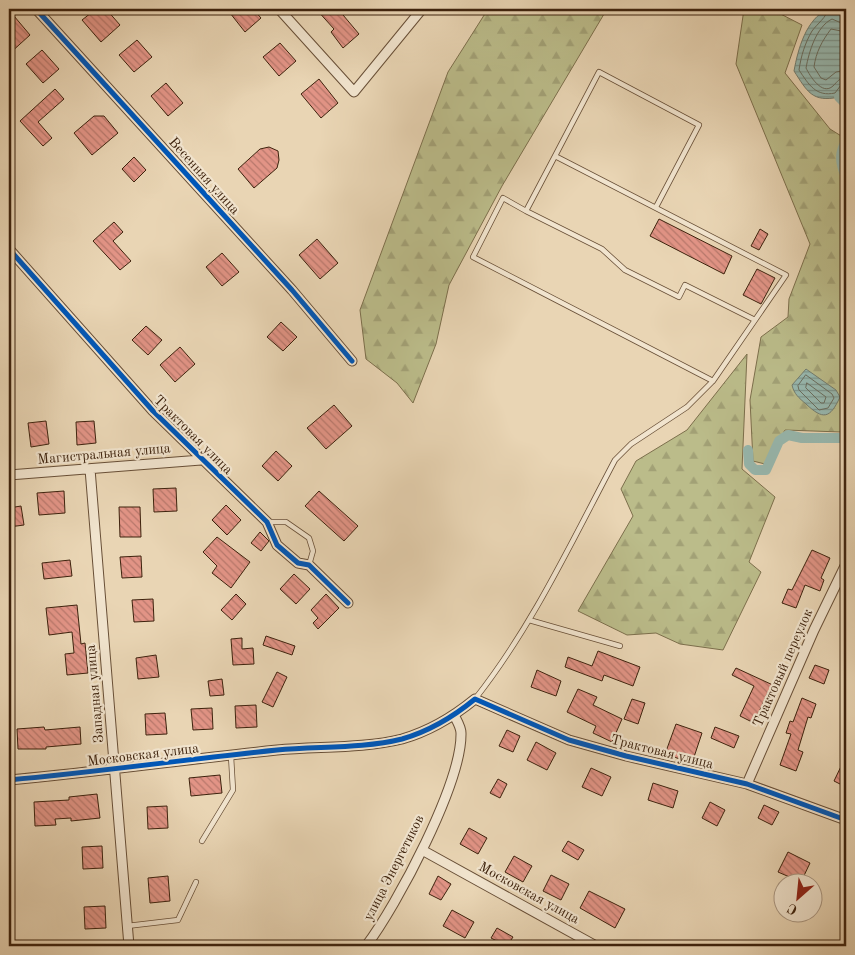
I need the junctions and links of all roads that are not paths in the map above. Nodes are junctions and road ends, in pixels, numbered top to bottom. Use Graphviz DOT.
graph roads {
  1 [pos="279,9"];
  2 [pos="422,9"];
  3 [pos="42,11"];
  4 [pos="555,156"];
  5 [pos="656,207"];
  6 [pos="526,210"];
  7 [pos="9,249"];
  8 [pos="755,320"];
  9 [pos="352,361"];
  10 [pos="714,381"];
  11 [pos="201,460"];
  12 [pos="90,468"];
  13 [pos="9,475"];
  14 [pos="267,522"];
  15 [pos="846,564"];
  16 [pos="310,565"];
  17 [pos="348,603"];
  18 [pos="529,620"];
  19 [pos="620,646"];
  20 [pos="475,699"];
  21 [pos="454,715"];
  22 [pos="230,756"];
  23 [pos="116,770"];
  24 [pos="9,780"];
  25 [pos="747,784"];
  26 [pos="846,820"];
  27 [pos="202,841"];
  28 [pos="422,850"];
  29 [pos="196,882"];
  30 [pos="127,926"];
  31 [pos="129,946"];
  32 [pos="366,946"];
  33 [pos="596,946"];
  1 -- 2 [label="street"];
  3 -- 9 [label="street, Весенняя улица"];
  4 -- 5 [label="lane"];
  4 -- 5 [label="lane"];
  4 -- 6 [label="lane"];
  5 -- 8 [label="lane"];
  6 -- 8 [label="lane"];
  6 -- 10 [label="lane"];
  7 -- 11 [label="street, Трактовая улица"];
  8 -- 10 [label="lane"];
  10 -- 18 [label="lane"];
  11 -- 12 [label="street, Магистральная улица"];
  11 -- 14 [label="street, Трактовая улица"];
  12 -- 13 [label="street, Магистральная улица"];
  12 -- 23 [label="street, Западная улица"];
  14 -- 16 [label="street, Трактовая улица"];
  14 -- 16 [label="lane"];
  15 -- 25 [label="street, Трактовый переулок"];
  16 -- 17 [label="street, Трактовая улица"];
  18 -- 19 [label="lane"];
  18 -- 20 [label="lane"];
  20 -- 21 [label="street, Московская улица"];
  20 -- 25 [label="street, Трактовая улица"];
  21 -- 22 [label="street, Московская улица"];
  21 -- 28 [label="street, улица Энергетиков"];
  22 -- 23 [label="street, Московская улица"];
  22 -- 27 [label="lane"];
  23 -- 24 [label="street, Московская улица"];
  23 -- 30 [label="street, Западная улица"];
  25 -- 26 [label="street, Трактовая улица"];
  28 -- 32 [label="street, улица Энергетиков"];
  28 -- 33 [label="street, Московская улица"];
  29 -- 30 [label="lane"];
  30 -- 31 [label="street, Западная улица"];
}
